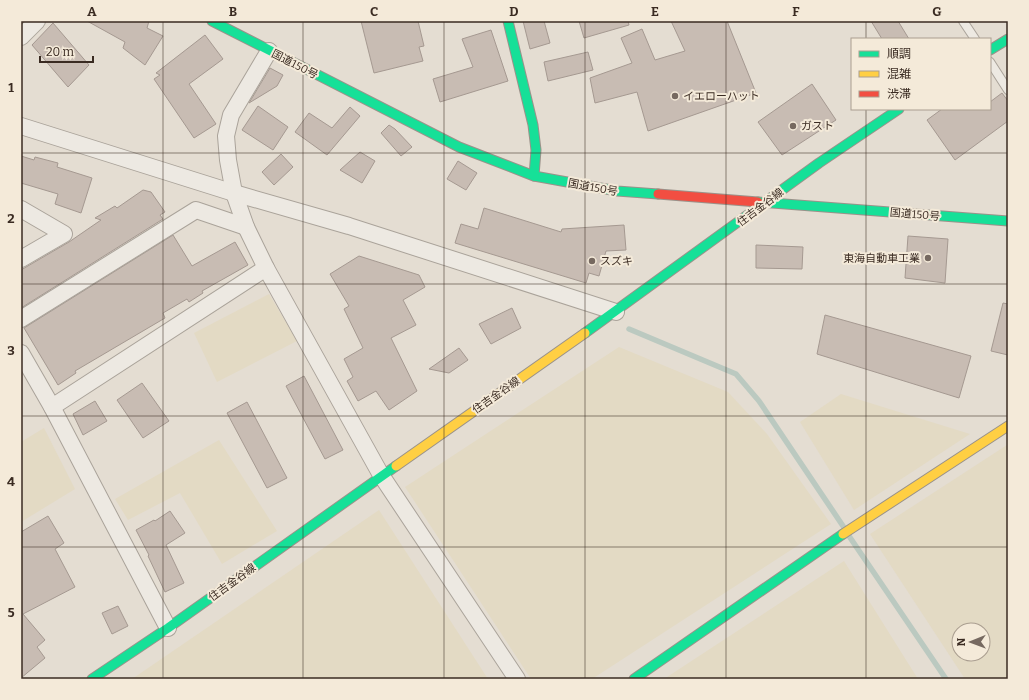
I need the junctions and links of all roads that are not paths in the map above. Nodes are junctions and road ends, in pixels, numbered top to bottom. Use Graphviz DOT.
graph roads {
  1 [pos="37,21"];
  2 [pos="212,21"];
  3 [pos="508,21"];
  4 [pos="963,21"];
  5 [pos="21,37"];
  6 [pos="974,38"];
  7 [pos="1008,39"];
  8 [pos="991,49"];
  9 [pos="270,50"];
  10 [pos="991,64"];
  11 [pos="1008,90"];
  12 [pos="898,110"];
  13 [pos="21,126"];
  14 [pos="534,176"];
  15 [pos="234,193"];
  16 [pos="767,202"];
  17 [pos="21,209"];
  18 [pos="1008,221"];
  19 [pos="246,227"];
  20 [pos="21,260"];
  21 [pos="266,268"];
  22 [pos="616,312"];
  23 [pos="21,319"];
  24 [pos="21,353"];
  25 [pos="52,407"];
  26 [pos="1008,426"];
  27 [pos="381,476"];
  28 [pos="168,628"];
  29 [pos="92,679"];
  30 [pos="517,679"];
  31 [pos="634,679"];
  1 -- 5 [label="street"];
  2 -- 9 [label="main road, 国道150号"];
  3 -- 14 [label="main road"];
  4 -- 6 [label="lane"];
  7 -- 8 [label="main road"];
  9 -- 14 [label="main road, 国道150号"];
  9 -- 15 [label="street"];
  10 -- 11 [label="lane"];
  12 -- 16 [label="main road, 住吉金谷線"];
  13 -- 15 [label="street"];
  14 -- 16 [label="main road, 国道150号"];
  15 -- 19 [label="street"];
  15 -- 22 [label="street"];
  16 -- 18 [label="main road, 国道150号"];
  16 -- 22 [label="main road, 住吉金谷線"];
  17 -- 20 [label="street"];
  19 -- 21 [label="street"];
  19 -- 23 [label="street"];
  21 -- 25 [label="street"];
  21 -- 27 [label="street"];
  22 -- 27 [label="main road, 住吉金谷線"];
  24 -- 25 [label="street"];
  25 -- 28 [label="street"];
  26 -- 31 [label="main road"];
  27 -- 28 [label="main road, 住吉金谷線"];
  27 -- 30 [label="street"];
  28 -- 29 [label="main road, 住吉金谷線"];
}
